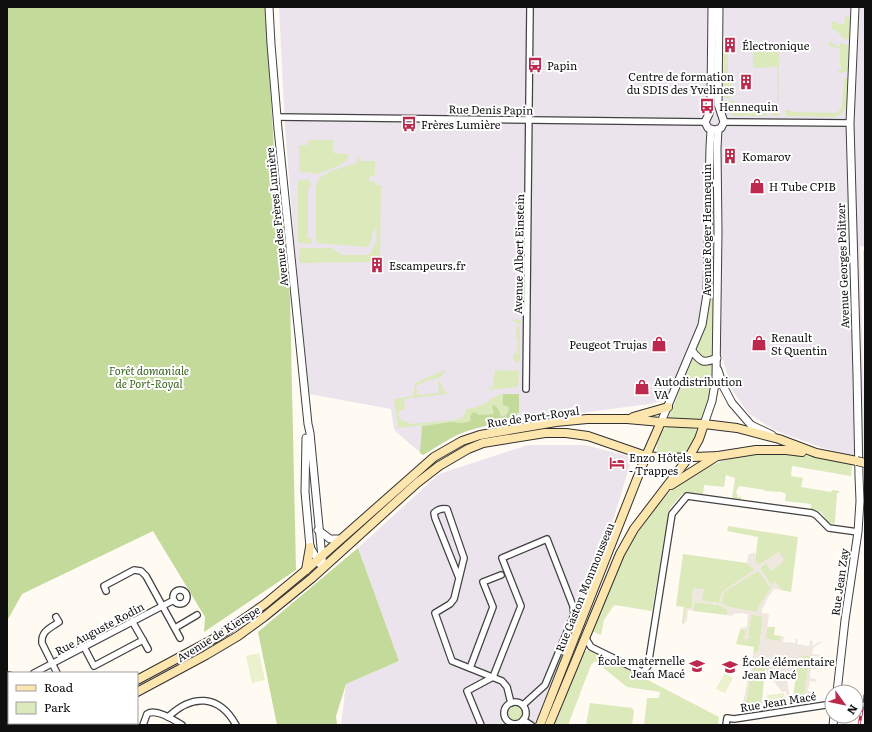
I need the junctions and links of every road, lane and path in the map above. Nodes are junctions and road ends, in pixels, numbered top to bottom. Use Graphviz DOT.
graph roads {
  1 [pos="269,7"];
  2 [pos="530,7"];
  3 [pos="712,7"];
  4 [pos="719,7"];
  5 [pos="855,7"];
  6 [pos="709,114"];
  7 [pos="277,117"];
  8 [pos="723,118"];
  9 [pos="529,120"];
  10 [pos="705,122"];
  11 [pos="850,123"];
  12 [pos="715,130"];
  13 [pos="692,351"];
  14 [pos="717,362"];
  15 [pos="526,389"];
  16 [pos="668,407"];
  17 [pos="627,418"];
  18 [pos="661,422"];
  19 [pos="308,424"];
  20 [pos="704,424"];
  21 [pos="779,439"];
  22 [pos="816,453"];
  23 [pos="646,456"];
  24 [pos="718,456"];
  25 [pos="689,457"];
  26 [pos="861,462"];
  27 [pos="859,476"];
  28 [pos="665,489"];
  29 [pos="318,530"];
  30 [pos="858,532"];
  31 [pos="341,539"];
  32 [pos="310,547"];
  33 [pos="319,559"];
  34 [pos="322,568"];
  35 [pos="306,570"];
  36 [pos="501,575"];
  37 [pos="459,578"];
  38 [pos="106,591"];
  39 [pos="174,600"];
  40 [pos="163,605"];
  41 [pos="197,615"];
  42 [pos="56,617"];
  43 [pos="132,621"];
  44 [pos="175,628"];
  45 [pos="585,636"];
  46 [pos="180,638"];
  47 [pos="143,640"];
  48 [pos="84,647"];
  49 [pos="591,647"];
  50 [pos="148,649"];
  51 [pos="580,650"];
  52 [pos="52,664"];
  53 [pos="470,668"];
  54 [pos="36,672"];
  55 [pos="56,672"];
  56 [pos="494,677"];
  57 [pos="138,679"];
  58 [pos="838,684"];
  59 [pos="138,691"];
  60 [pos="511,703"];
  61 [pos="523,705"];
  62 [pos="824,705"];
  63 [pos="168,717"];
  64 [pos="523,720"];
  65 [pos="143,725"];
  66 [pos="182,725"];
  67 [pos="236,725"];
  68 [pos="481,725"];
  69 [pos="531,725"];
  70 [pos="540,725"];
  71 [pos="549,725"];
  72 [pos="726,725"];
  1 -- 7 [label="street, Avenue des Frères Lumière"];
  2 -- 9 [label="street, Avenue Albert Einstein"];
  3 -- 6 [label="street"];
  4 -- 8 [label="street"];
  5 -- 11 [label="street, Avenue Georges Politzer"];
  6 -- 8 [label="street"];
  6 -- 10 [label="street"];
  7 -- 9 [label="street, Rue Denis Papin"];
  7 -- 19 [label="street, Avenue des Frères Lumière"];
  8 -- 11 [label="street"];
  8 -- 12 [label="street"];
  9 -- 10 [label="street, Rue Denis Papin"];
  9 -- 15 [label="street, Avenue Albert Einstein"];
  10 -- 12 [label="street"];
  11 -- 27 [label="street, Avenue Georges Politzer"];
  12 -- 13 [label="street, Avenue Roger Hennequin"];
  12 -- 14 [label="street, Avenue Roger Hennequin"];
  13 -- 14 [label="street"];
  13 -- 16 [label="street, Avenue Roger Hennequin"];
  14 -- 20 [label="street, Avenue Roger Hennequin"];
  14 -- 21 [label="street"];
  16 -- 17 [label="main road"];
  16 -- 18 [label="street, Avenue Roger Hennequin"];
  17 -- 18 [label="main road, Rue de Port-Royal"];
  17 -- 31 [label="main road, Rue de Port-Royal"];
  18 -- 20 [label="main road, Rue de Port-Royal"];
  18 -- 23 [label="main road, Rue Gaston Monmousseau"];
  19 -- 29 [label="street, Avenue des Frères Lumière"];
  19 -- 32 [label="street, Avenue des Frères Lumière"];
  20 -- 21 [label="main road, Rue de Port-Royal"];
  20 -- 25 [label="main road, Rue Gaston Monmousseau"];
  21 -- 22 [label="main road, Rue de Port-Royal"];
  22 -- 24 [label="main road, Rue de Port-Royal"];
  22 -- 26 [label="main road, Rue de Port-Royal"];
  23 -- 25 [label="main road, Rue de Port-Royal"];
  23 -- 34 [label="main road, Rue de Port-Royal"];
  23 -- 70 [label="main road, Rue Gaston Monmousseau"];
  24 -- 25 [label="main road, Rue de Port-Royal"];
  24 -- 28 [label="main road"];
  25 -- 28 [label="main road, Rue Gaston Monmousseau"];
  27 -- 30 [label="street, Rue Jean Zay"];
  28 -- 45 [label="main road, Rue Gaston Monmousseau"];
  29 -- 31 [label="street"];
  29 -- 33 [label="street, Avenue des Frères Lumière"];
  30 -- 49 [label="street"];
  30 -- 58 [label="street, Rue Jean Zay"];
  31 -- 33 [label="main road, Rue de Port-Royal"];
  32 -- 33 [label="street, Avenue des Frères Lumière"];
  32 -- 35 [label="main road"];
  33 -- 34 [label="street, Avenue des Frères Lumière"];
  33 -- 35 [label="main road, Avenue de Kierspe"];
  34 -- 59 [label="main road, Avenue de Kierspe"];
  35 -- 57 [label="main road, Avenue de Kierspe"];
  36 -- 53 [label="street"];
  37 -- 37 [label="street"];
  37 -- 53 [label="street"];
  38 -- 40 [label="street"];
  39 -- 40 [label="street, Rue Auguste Rodin"];
  40 -- 43 [label="street, Rue Auguste Rodin"];
  40 -- 44 [label="street"];
  41 -- 44 [label="street"];
  42 -- 52 [label="street"];
  43 -- 47 [label="street"];
  43 -- 48 [label="street, Rue Auguste Rodin"];
  44 -- 46 [label="street"];
  45 -- 49 [label="street"];
  45 -- 51 [label="main road, Rue Gaston Monmousseau"];
  47 -- 48 [label="street"];
  47 -- 50 [label="street"];
  48 -- 52 [label="street, Rue Auguste Rodin"];
  49 -- 51 [label="street"];
  51 -- 71 [label="main road, Rue Gaston Monmousseau"];
  52 -- 54 [label="street, Rue Auguste Rodin"];
  52 -- 55 [label="street"];
  53 -- 56 [label="street"];
  56 -- 60 [label="street"];
  56 -- 61 [label="street"];
  56 -- 68 [label="street"];
  60 -- 61 [label="street"];
  60 -- 64 [label="street"];
  61 -- 64 [label="street"];
  62 -- 72 [label="street, Rue Jean Macé"];
  63 -- 65 [label="street"];
  63 -- 66 [label="street"];
  63 -- 67 [label="street"];
  64 -- 69 [label="street"];
}
